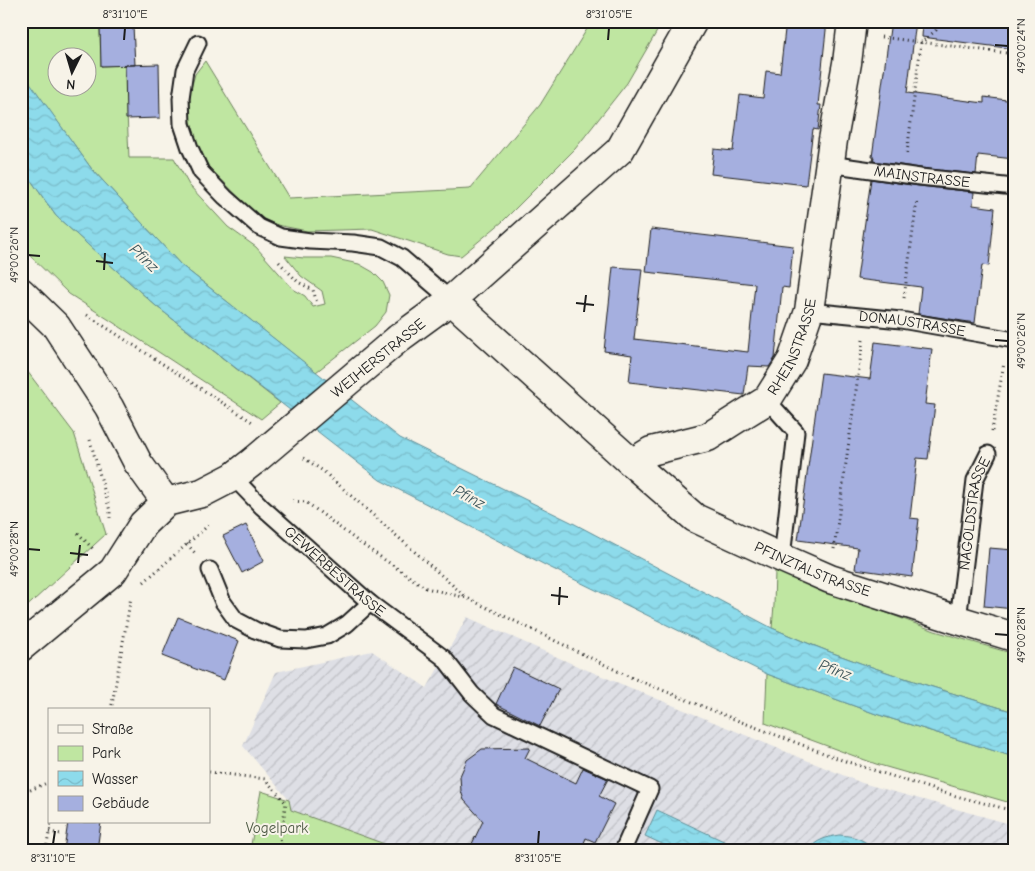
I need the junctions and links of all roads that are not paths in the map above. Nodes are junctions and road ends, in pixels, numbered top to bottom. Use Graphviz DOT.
graph roads {
  1 [pos="693,21"];
  2 [pos="851,27"];
  3 [pos="198,43"];
  4 [pos="829,164"];
  5 [pos="1014,187"];
  6 [pos="21,292"];
  7 [pos="451,300"];
  8 [pos="809,311"];
  9 [pos="1014,340"];
  10 [pos="767,400"];
  11 [pos="988,454"];
  12 [pos="632,462"];
  13 [pos="240,485"];
  14 [pos="166,502"];
  15 [pos="782,558"];
  16 [pos="210,570"];
  17 [pos="370,603"];
  18 [pos="958,620"];
  19 [pos="1014,637"];
  20 [pos="21,647"];
  21 [pos="623,850"];
  1 -- 7 [label="street, WEIHERSTRASSE"];
  2 -- 4 [label="street, RHEINSTRASSE"];
  3 -- 7 [label="lane"];
  4 -- 5 [label="lane, MAINSTRASSE"];
  4 -- 8 [label="street, RHEINSTRASSE"];
  6 -- 14 [label="street"];
  7 -- 12 [label="street"];
  7 -- 13 [label="street, WEIHERSTRASSE, bridge"];
  8 -- 9 [label="lane, DONAUSTRASSE"];
  8 -- 10 [label="street, RHEINSTRASSE"];
  10 -- 12 [label="street, RHEINSTRASSE"];
  10 -- 15 [label="lane"];
  11 -- 18 [label="lane, NAGOLDSTRASSE"];
  12 -- 15 [label="street, PFINZTALSTRASSE"];
  13 -- 14 [label="street, WEIHERSTRASSE"];
  13 -- 17 [label="lane, GEWERBESTRASSE"];
  14 -- 20 [label="street, WEIHERSTRASSE"];
  15 -- 18 [label="street, PFINZTALSTRASSE"];
  16 -- 17 [label="lane"];
  17 -- 21 [label="lane, GEWERBESTRASSE"];
  18 -- 19 [label="street, PFINZTALSTRASSE"];
}
